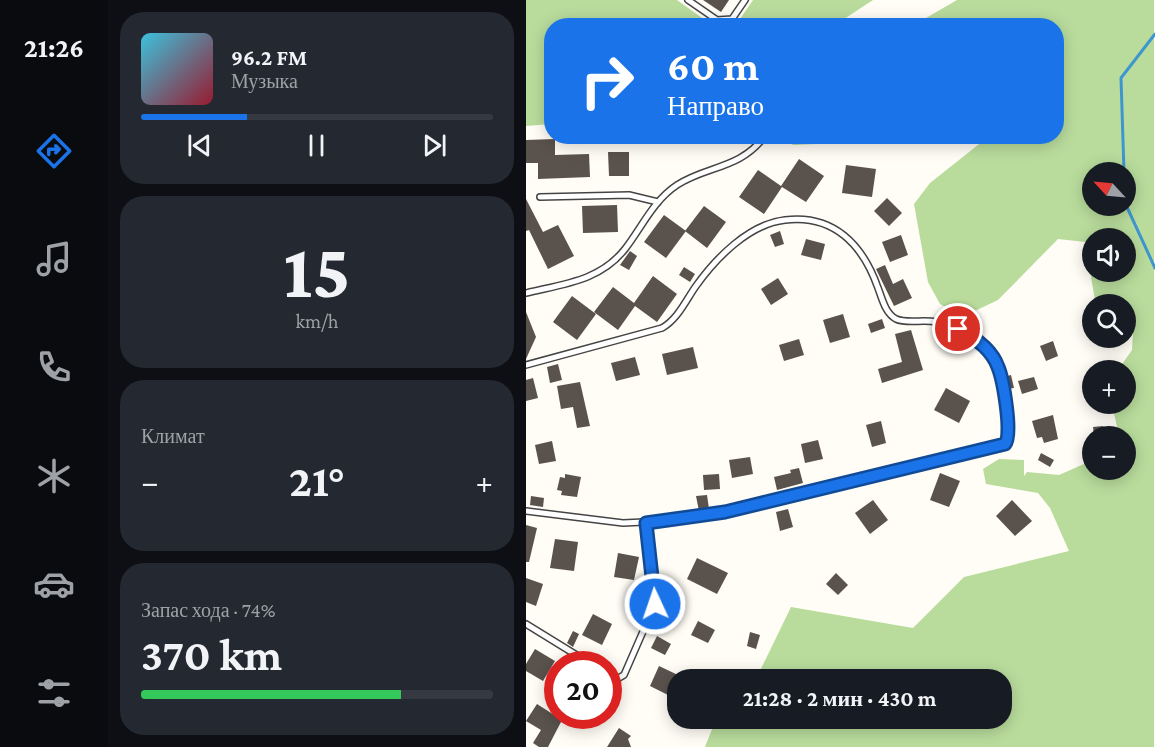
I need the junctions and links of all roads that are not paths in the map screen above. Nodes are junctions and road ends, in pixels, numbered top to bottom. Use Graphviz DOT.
graph roads {
  1 [pos="688,0"];
  2 [pos="745,0"];
  3 [pos="714,18"];
  4 [pos="733,18"];
  5 [pos="757,144"];
  6 [pos="540,197"];
  7 [pos="658,202"];
  8 [pos="526,293"];
  9 [pos="526,365"];
  10 [pos="526,511"];
  11 [pos="646,523"];
  12 [pos="526,624"];
  13 [pos="570,651"];
  14 [pos="622,676"];
  1 -- 3 [label="lane"];
  2 -- 4 [label="lane"];
  5 -- 7 [label="lane"];
  6 -- 7 [label="lane"];
  7 -- 8 [label="lane"];
  9 -- 11 [label="lane"];
  10 -- 11 [label="lane"];
  11 -- 14 [label="lane"];
  12 -- 13 [label="lane"];
}
